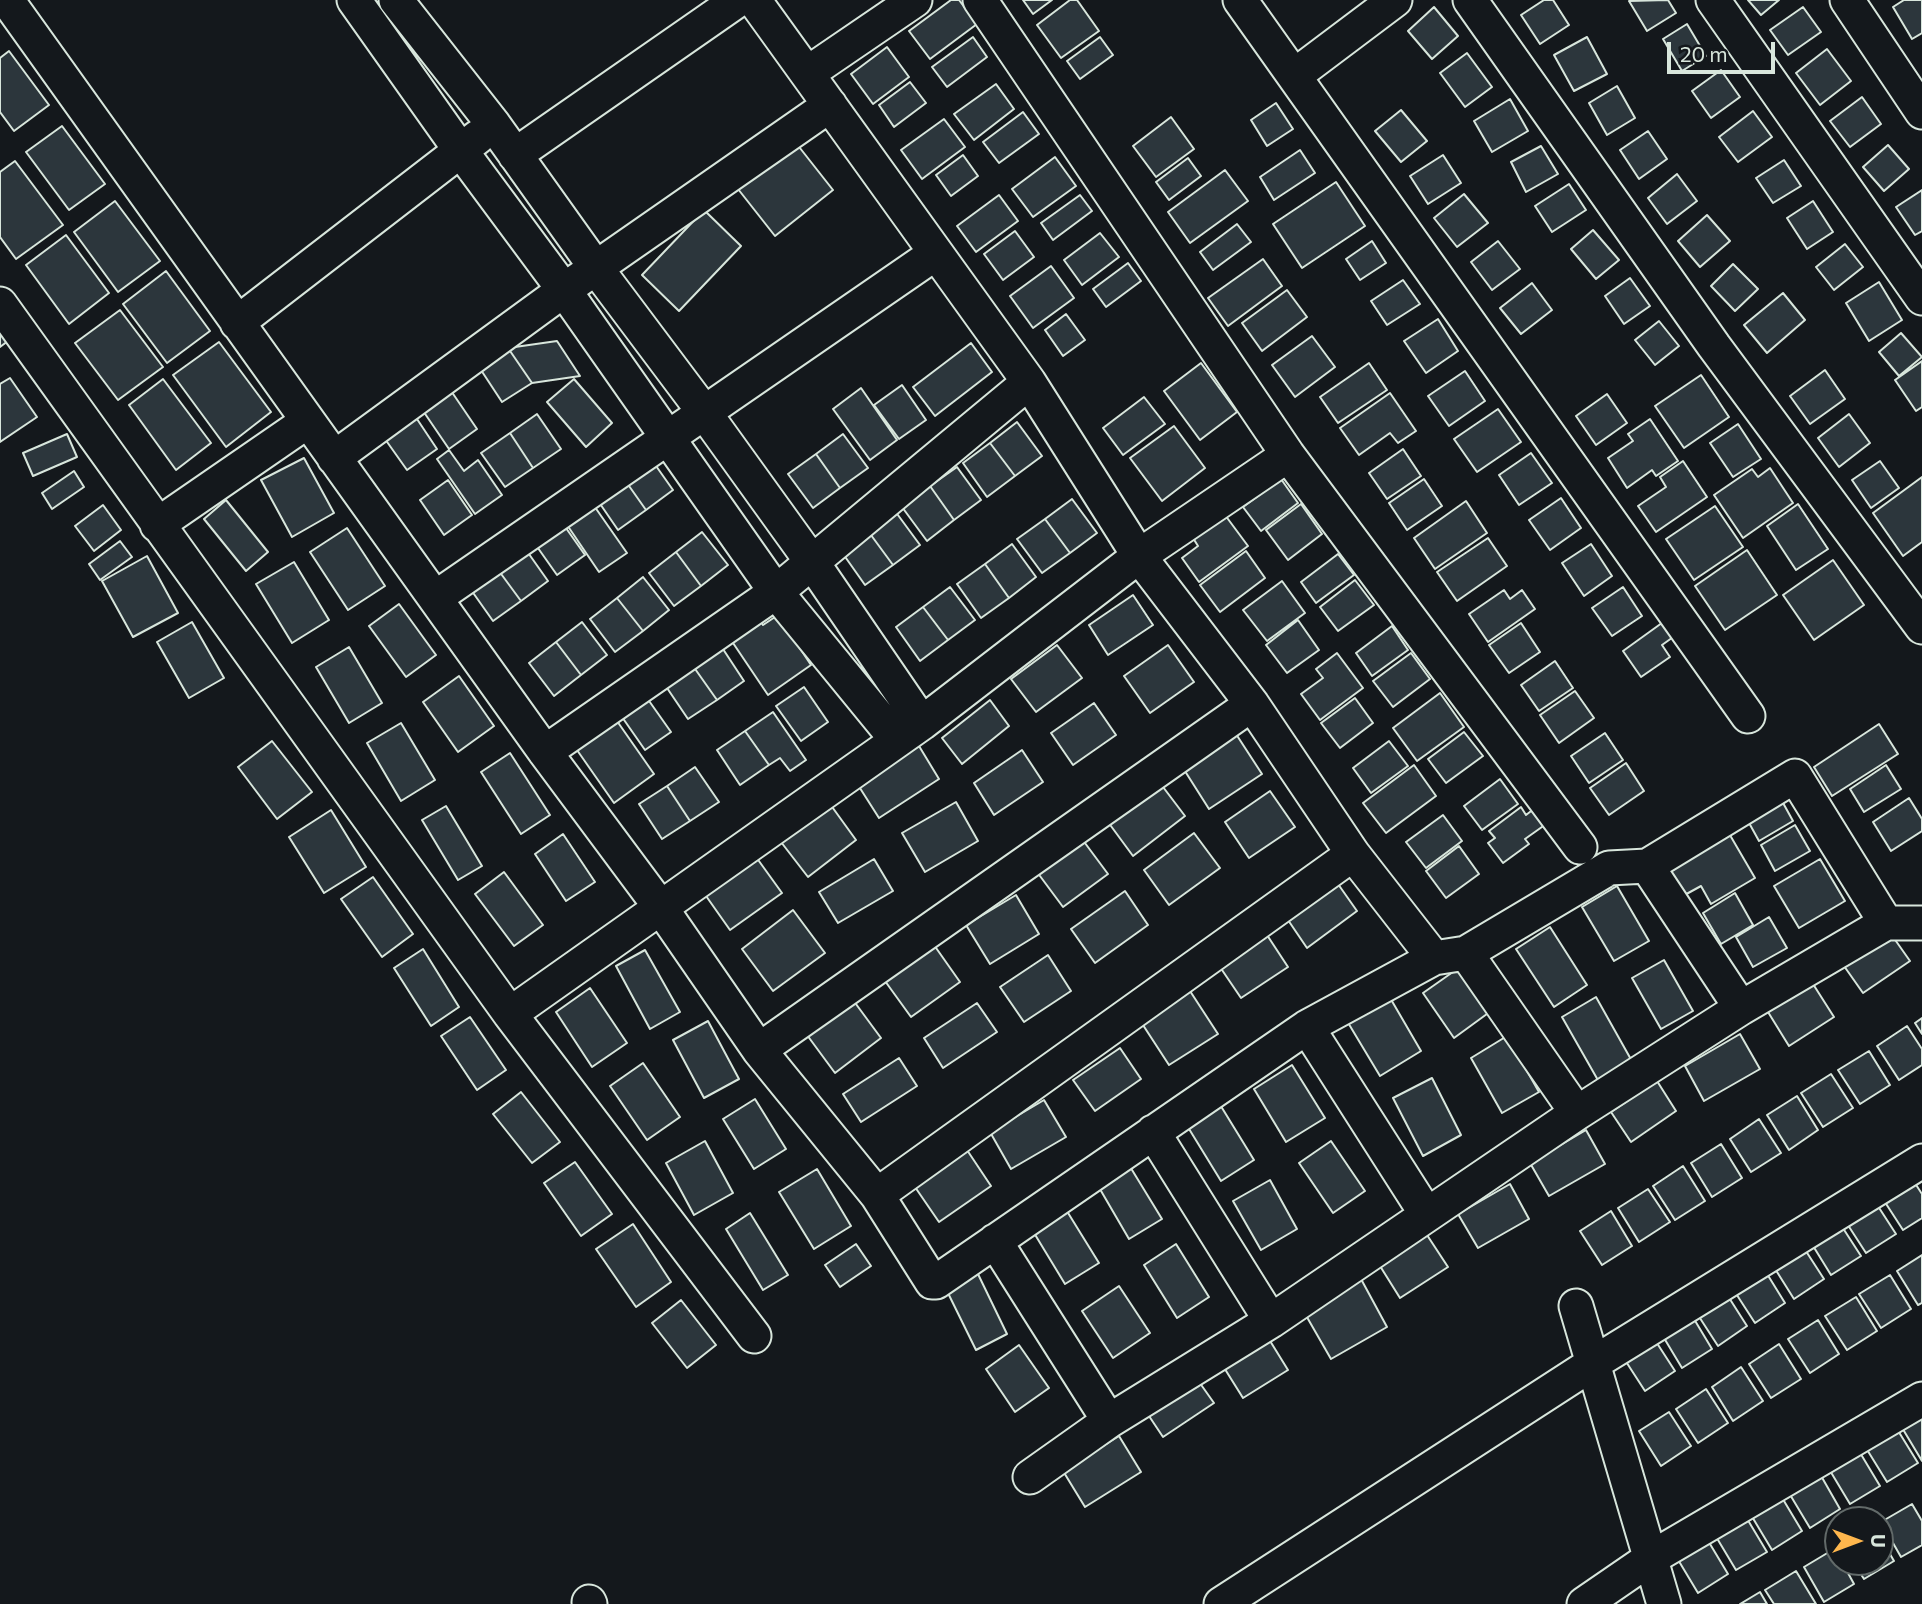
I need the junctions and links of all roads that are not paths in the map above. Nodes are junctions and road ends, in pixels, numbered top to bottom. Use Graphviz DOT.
graph roads {
  1 [pos="7,0"];
  2 [pos="396,0"];
  3 [pos="738,0"];
  4 [pos="754,0"];
  5 [pos="915,0"];
  6 [pos="979,0"];
  7 [pos="1240,0"];
  8 [pos="1395,0"];
  9 [pos="1470,0"];
  10 [pos="1713,0"];
  11 [pos="1847,0"];
  12 [pos="367,5"];
  13 [pos="808,74"];
  14 [pos="1294,76"];
  15 [pos="830,105"];
  16 [pos="1922,112"];
  17 [pos="494,125"];
  18 [pos="461,151"];
  19 [pos="515,155"];
  20 [pos="936,253"];
  21 [pos="596,268"];
  22 [pos="565,290"];
  23 [pos="1922,298"];
  24 [pos="0,304"];
  25 [pos="237,323"];
  26 [pos="1029,382"];
  27 [pos="704,412"];
  28 [pos="308,422"];
  29 [pos="667,436"];
  30 [pos="1288,454"];
  31 [pos="334,458"];
  32 [pos="157,526"];
  33 [pos="1139,556"];
  34 [pos="812,562"];
  35 [pos="776,592"];
  36 [pos="435,598"];
  37 [pos="1922,627"];
  38 [pos="1252,704"];
  39 [pos="1748,716"];
  40 [pos="909,731"];
  41 [pos="545,752"];
  42 [pos="1580,846"];
  43 [pos="1353,854"];
  44 [pos="1647,866"];
  45 [pos="661,908"];
  46 [pos="1886,923"];
  47 [pos="1922,923"];
  48 [pos="1466,953"];
  49 [pos="1434,958"];
  50 [pos="1741,1008"];
  51 [pos="510,1014"];
  52 [pos="1307,1027"];
  53 [pos="759,1050"];
  54 [pos="1577,1114"];
  55 [pos="1153,1132"];
  56 [pos="1922,1161"];
  57 [pos="877,1195"];
  58 [pos="1427,1215"];
  59 [pos="995,1241"];
  60 [pos="1576,1306"];
  61 [pos="1271,1321"];
  62 [pos="754,1336"];
  63 [pos="1592,1364"];
  64 [pos="1922,1399"];
  65 [pos="1109,1421"];
  66 [pos="1030,1477"];
  67 [pos="1651,1558"];
  68 [pos="1221,1604"];
  69 [pos="1584,1604"];
  70 [pos="1664,1604"];
  1 -- 25 [label="street"];
  2 -- 17 [label="street"];
  3 -- 19 [label="street"];
  4 -- 13 [label="street"];
  5 -- 13 [label="street"];
  6 -- 30 [label="street"];
  7 -- 14 [label="street"];
  8 -- 14 [label="street"];
  9 -- 37 [label="street"];
  10 -- 23 [label="street"];
  11 -- 16 [label="street"];
  12 -- 18 [label="street"];
  13 -- 15 [label="street"];
  14 -- 39 [label="street"];
  15 -- 20 [label="street"];
  15 -- 21 [label="street"];
  17 -- 18 [label="street"];
  17 -- 19 [label="street"];
  18 -- 22 [label="street"];
  18 -- 25 [label="street"];
  19 -- 21 [label="street"];
  20 -- 26 [label="street"];
  20 -- 27 [label="street"];
  21 -- 22 [label="street"];
  21 -- 27 [label="street"];
  22 -- 29 [label="street"];
  22 -- 31 [label="street"];
  24 -- 32 [label="street"];
  25 -- 28 [label="street"];
  26 -- 33 [label="street"];
  26 -- 34 [label="street"];
  27 -- 29 [label="street"];
  27 -- 34 [label="street"];
  28 -- 31 [label="street"];
  28 -- 32 [label="street"];
  29 -- 35 [label="street"];
  29 -- 36 [label="street"];
  30 -- 33 [label="street"];
  30 -- 42 [label="street"];
  31 -- 36 [label="street"];
  32 -- 51 [label="street"];
  33 -- 38 [label="street"];
  33 -- 40 [label="street"];
  34 -- 35 [label="street"];
  34 -- 40 [label="street"];
  35 -- 40 [label="street"];
  35 -- 41 [label="street"];
  36 -- 41 [label="street"];
  38 -- 43 [label="street"];
  38 -- 53 [label="street"];
  40 -- 45 [label="street"];
  41 -- 45 [label="street"];
  43 -- 49 [label="street"];
  43 -- 57 [label="street"];
  44 -- 46 [label="street"];
  44 -- 48 [label="street"];
  44 -- 50 [label="street"];
  45 -- 51 [label="street"];
  45 -- 53 [label="street"];
  46 -- 47 [label="street"];
  46 -- 50 [label="street"];
  48 -- 49 [label="street"];
  48 -- 54 [label="street"];
  49 -- 52 [label="street"];
  50 -- 54 [label="street"];
  51 -- 62 [label="street"];
  52 -- 55 [label="street"];
  52 -- 58 [label="street"];
  53 -- 57 [label="street"];
  54 -- 58 [label="street"];
  55 -- 59 [label="street"];
  55 -- 61 [label="street"];
  56 -- 63 [label="street"];
  57 -- 59 [label="street"];
  58 -- 61 [label="street"];
  59 -- 65 [label="street"];
  60 -- 63 [label="street"];
  61 -- 65 [label="street"];
  63 -- 67 [label="street"];
  63 -- 68 [label="street"];
  64 -- 67 [label="street"];
  65 -- 66 [label="street"];
  67 -- 69 [label="street"];
  67 -- 70 [label="street"];
}
